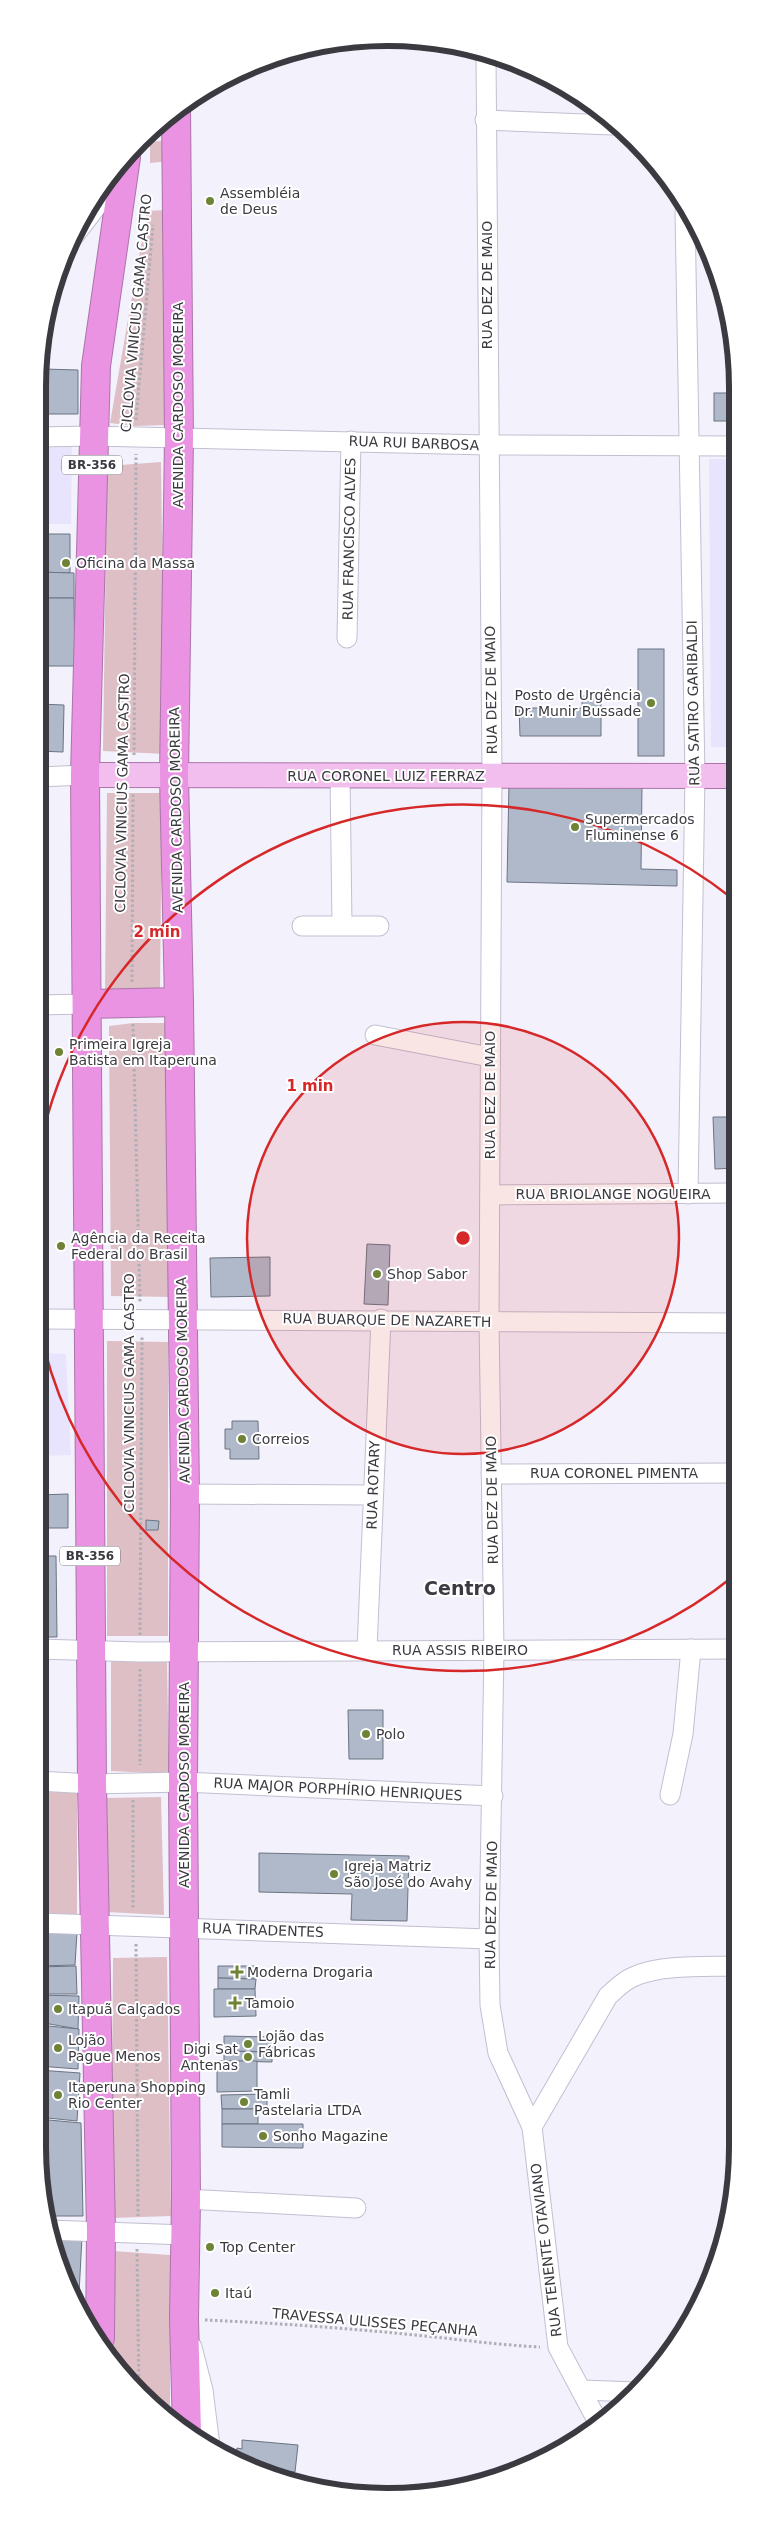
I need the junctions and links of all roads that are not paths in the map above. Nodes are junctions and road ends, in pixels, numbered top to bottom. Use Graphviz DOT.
graph roads {
  1 [pos="486,61"];
  2 [pos="176,120"];
  3 [pos="485,120"];
  4 [pos="605,125"];
  5 [pos="125,169"];
  6 [pos="685,221"];
  7 [pos="93,436"];
  8 [pos="46,437"];
  9 [pos="179,438"];
  10 [pos="351,441"];
  11 [pos="488,445"];
  12 [pos="688,446"];
  13 [pos="729,446"];
  14 [pos="347,638"];
  15 [pos="85,775"];
  16 [pos="174,776"];
  17 [pos="340,776"];
  18 [pos="492,776"];
  19 [pos="694,776"];
  20 [pos="729,776"];
  21 [pos="46,777"];
  22 [pos="342,925"];
  23 [pos="302,926"];
  24 [pos="379,926"];
  25 [pos="179,1002"];
  26 [pos="87,1004"];
  27 [pos="46,1006"];
  28 [pos="374,1035"];
  29 [pos="490,1057"];
  30 [pos="729,1192"];
  31 [pos="490,1194"];
  32 [pos="688,1194"];
  33 [pos="182,1318"];
  34 [pos="46,1319"];
  35 [pos="90,1320"];
  36 [pos="381,1320"];
  37 [pos="489,1321"];
  38 [pos="729,1323"];
  39 [pos="729,1473"];
  40 [pos="492,1474"];
  41 [pos="185,1494"];
  42 [pos="372,1495"];
  43 [pos="46,1649"];
  44 [pos="691,1649"];
  45 [pos="729,1649"];
  46 [pos="367,1650"];
  47 [pos="494,1650"];
  48 [pos="91,1651"];
  49 [pos="184,1652"];
  50 [pos="46,1781"];
  51 [pos="183,1782"];
  52 [pos="92,1784"];
  53 [pos="670,1795"];
  54 [pos="493,1796"];
  55 [pos="46,1923"];
  56 [pos="97,1925"];
  57 [pos="185,1927"];
  58 [pos="489,1939"];
  59 [pos="729,1966"];
  60 [pos="532,2127"];
  61 [pos="186,2198"];
  62 [pos="356,2208"];
  63 [pos="57,2230"];
  64 [pos="101,2231"];
  65 [pos="186,2235"];
  66 [pos="184,2319"];
  67 [pos="100,2330"];
  68 [pos="581,2390"];
  69 [pos="625,2392"];
  70 [pos="595,2417"];
  71 [pos="187,2422"];
  72 [pos="209,2437"];
  1 -- 3 [label="street, RUA DEZ DE MAIO"];
  2 -- 9 [label="highway, AVENIDA CARDOSO MOREIRA"];
  3 -- 4 [label="street"];
  3 -- 11 [label="street, RUA DEZ DE MAIO"];
  5 -- 7 [label="highway, BR-356"];
  6 -- 12 [label="street, RUA SATIRO GARIBALDI"];
  7 -- 8 [label="street, RUA RUI BARBOSA"];
  7 -- 9 [label="street, RUA RUI BARBOSA"];
  7 -- 15 [label="highway, BR-356"];
  9 -- 10 [label="street, RUA RUI BARBOSA"];
  9 -- 16 [label="highway, AVENIDA CARDOSO MOREIRA"];
  10 -- 11 [label="street, RUA RUI BARBOSA"];
  10 -- 14 [label="street, RUA FRANCISCO ALVES"];
  11 -- 12 [label="street, RUA RUI BARBOSA"];
  11 -- 18 [label="street, RUA DEZ DE MAIO"];
  12 -- 13 [label="street, RUA RUI BARBOSA"];
  12 -- 19 [label="street, RUA SATIRO GARIBALDI"];
  15 -- 16 [label="main road, RUA CORONEL LUIZ FERRAZ"];
  15 -- 21 [label="street, RUA CORONEL LUIZ FERRAZ"];
  15 -- 26 [label="highway, BR-356"];
  16 -- 17 [label="main road, RUA CORONEL LUIZ FERRAZ"];
  16 -- 25 [label="highway, AVENIDA CARDOSO MOREIRA"];
  17 -- 18 [label="main road, RUA CORONEL LUIZ FERRAZ"];
  17 -- 22 [label="street"];
  18 -- 19 [label="main road, RUA CORONEL LUIZ FERRAZ"];
  18 -- 29 [label="street, RUA DEZ DE MAIO"];
  19 -- 20 [label="main road, RUA CORONEL LUIZ FERRAZ"];
  19 -- 32 [label="street, RUA SATIRO GARIBALDI"];
  22 -- 23 [label="street"];
  22 -- 24 [label="street"];
  25 -- 26 [label="highway"];
  25 -- 33 [label="highway, AVENIDA CARDOSO MOREIRA"];
  26 -- 27 [label="street"];
  26 -- 35 [label="highway, BR-356"];
  28 -- 29 [label="street"];
  29 -- 31 [label="street, RUA DEZ DE MAIO"];
  30 -- 32 [label="street, RUA BRIOLANGE NOGUEIRA"];
  31 -- 32 [label="street, RUA BRIOLANGE NOGUEIRA"];
  31 -- 37 [label="street, RUA DEZ DE MAIO"];
  33 -- 35 [label="street, RUA BUARQUE DE NAZARETH"];
  33 -- 36 [label="street, RUA BUARQUE DE NAZARETH"];
  33 -- 41 [label="highway, AVENIDA CARDOSO MOREIRA"];
  34 -- 35 [label="street, RUA BUARQUE DE NAZARETH"];
  35 -- 48 [label="highway, BR-356"];
  36 -- 37 [label="street, RUA BUARQUE DE NAZARETH"];
  36 -- 42 [label="street, RUA ROTARY"];
  37 -- 38 [label="street, RUA BUARQUE DE NAZARETH"];
  37 -- 40 [label="street, RUA DEZ DE MAIO"];
  39 -- 40 [label="street, RUA CORONEL PIMENTA"];
  40 -- 47 [label="street, RUA DEZ DE MAIO"];
  41 -- 42 [label="street"];
  41 -- 49 [label="highway, AVENIDA CARDOSO MOREIRA"];
  42 -- 46 [label="street, RUA ROTARY"];
  43 -- 48 [label="street, RUA ASSIS RIBEIRO"];
  44 -- 45 [label="street, RUA ASSIS RIBEIRO"];
  44 -- 47 [label="street, RUA ASSIS RIBEIRO"];
  44 -- 53 [label="street"];
  46 -- 47 [label="street, RUA ASSIS RIBEIRO"];
  46 -- 49 [label="street, RUA ASSIS RIBEIRO"];
  47 -- 54 [label="street, RUA DEZ DE MAIO"];
  48 -- 49 [label="street, RUA ASSIS RIBEIRO"];
  48 -- 52 [label="highway, BR-356"];
  49 -- 51 [label="highway, AVENIDA CARDOSO MOREIRA"];
  50 -- 52 [label="street"];
  51 -- 52 [label="street"];
  51 -- 54 [label="street, RUA MAJOR PORPHÍRIO HENRIQUES"];
  51 -- 57 [label="highway, AVENIDA CARDOSO MOREIRA"];
  52 -- 56 [label="highway, BR-356"];
  54 -- 58 [label="street, RUA DEZ DE MAIO"];
  55 -- 56 [label="street, RUA TIRADENTES"];
  56 -- 57 [label="street, RUA TIRADENTES"];
  56 -- 64 [label="highway, BR-356"];
  57 -- 58 [label="street, RUA TIRADENTES"];
  57 -- 61 [label="highway, AVENIDA CARDOSO MOREIRA"];
  58 -- 60 [label="street, RUA DEZ DE MAIO"];
  59 -- 60 [label="street"];
  60 -- 68 [label="street, RUA TENENTE OTAVIANO"];
  61 -- 62 [label="street"];
  61 -- 65 [label="highway, AVENIDA CARDOSO MOREIRA"];
  63 -- 64 [label="street"];
  64 -- 65 [label="street"];
  64 -- 67 [label="highway, BR-356"];
  65 -- 66 [label="highway, AVENIDA CARDOSO MOREIRA"];
  66 -- 71 [label="highway, AVENIDA CARDOSO MOREIRA"];
  66 -- 72 [label="street, AVENIDA CARDOSO MOREIRA"];
  68 -- 69 [label="street"];
  68 -- 70 [label="street, RUA TENENTE OTAVIANO"];
}
